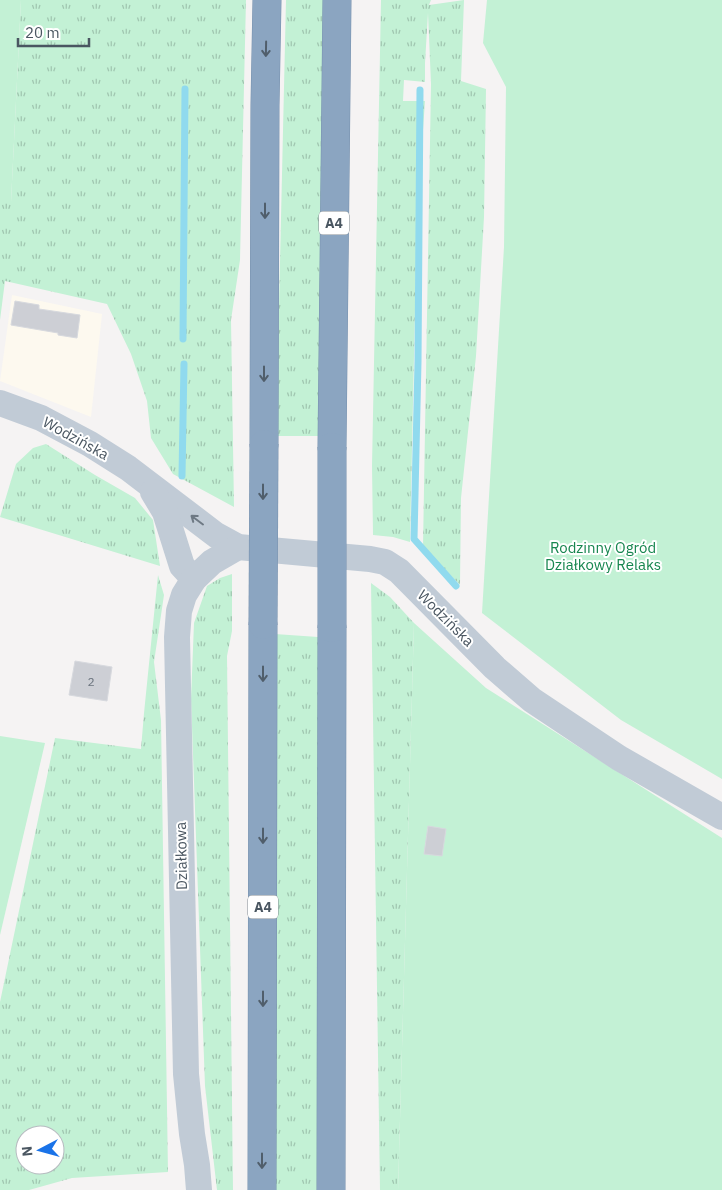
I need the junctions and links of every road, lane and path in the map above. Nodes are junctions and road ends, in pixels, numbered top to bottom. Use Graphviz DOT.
graph roads {
  1 [pos="267,0"];
  2 [pos="338,0"];
  3 [pos="0,404"];
  4 [pos="147,482"];
  5 [pos="238,547"];
  6 [pos="194,579"];
  7 [pos="722,817"];
  8 [pos="199,1190"];
  9 [pos="262,1190"];
  10 [pos="331,1190"];
  1 -- 9 [label="highway, A4, one-way, bridge"];
  2 -- 10 [label="highway, A4, bridge"];
  3 -- 4 [label="street, Wodzińska"];
  5 -- 4 [label="street, Wodzińska, one-way"];
  4 -- 6 [label="street, Wodzińska"];
  5 -- 6 [label="street, Działkowa"];
  5 -- 7 [label="street, Wodzińska"];
  6 -- 8 [label="street, Działkowa"];
}
